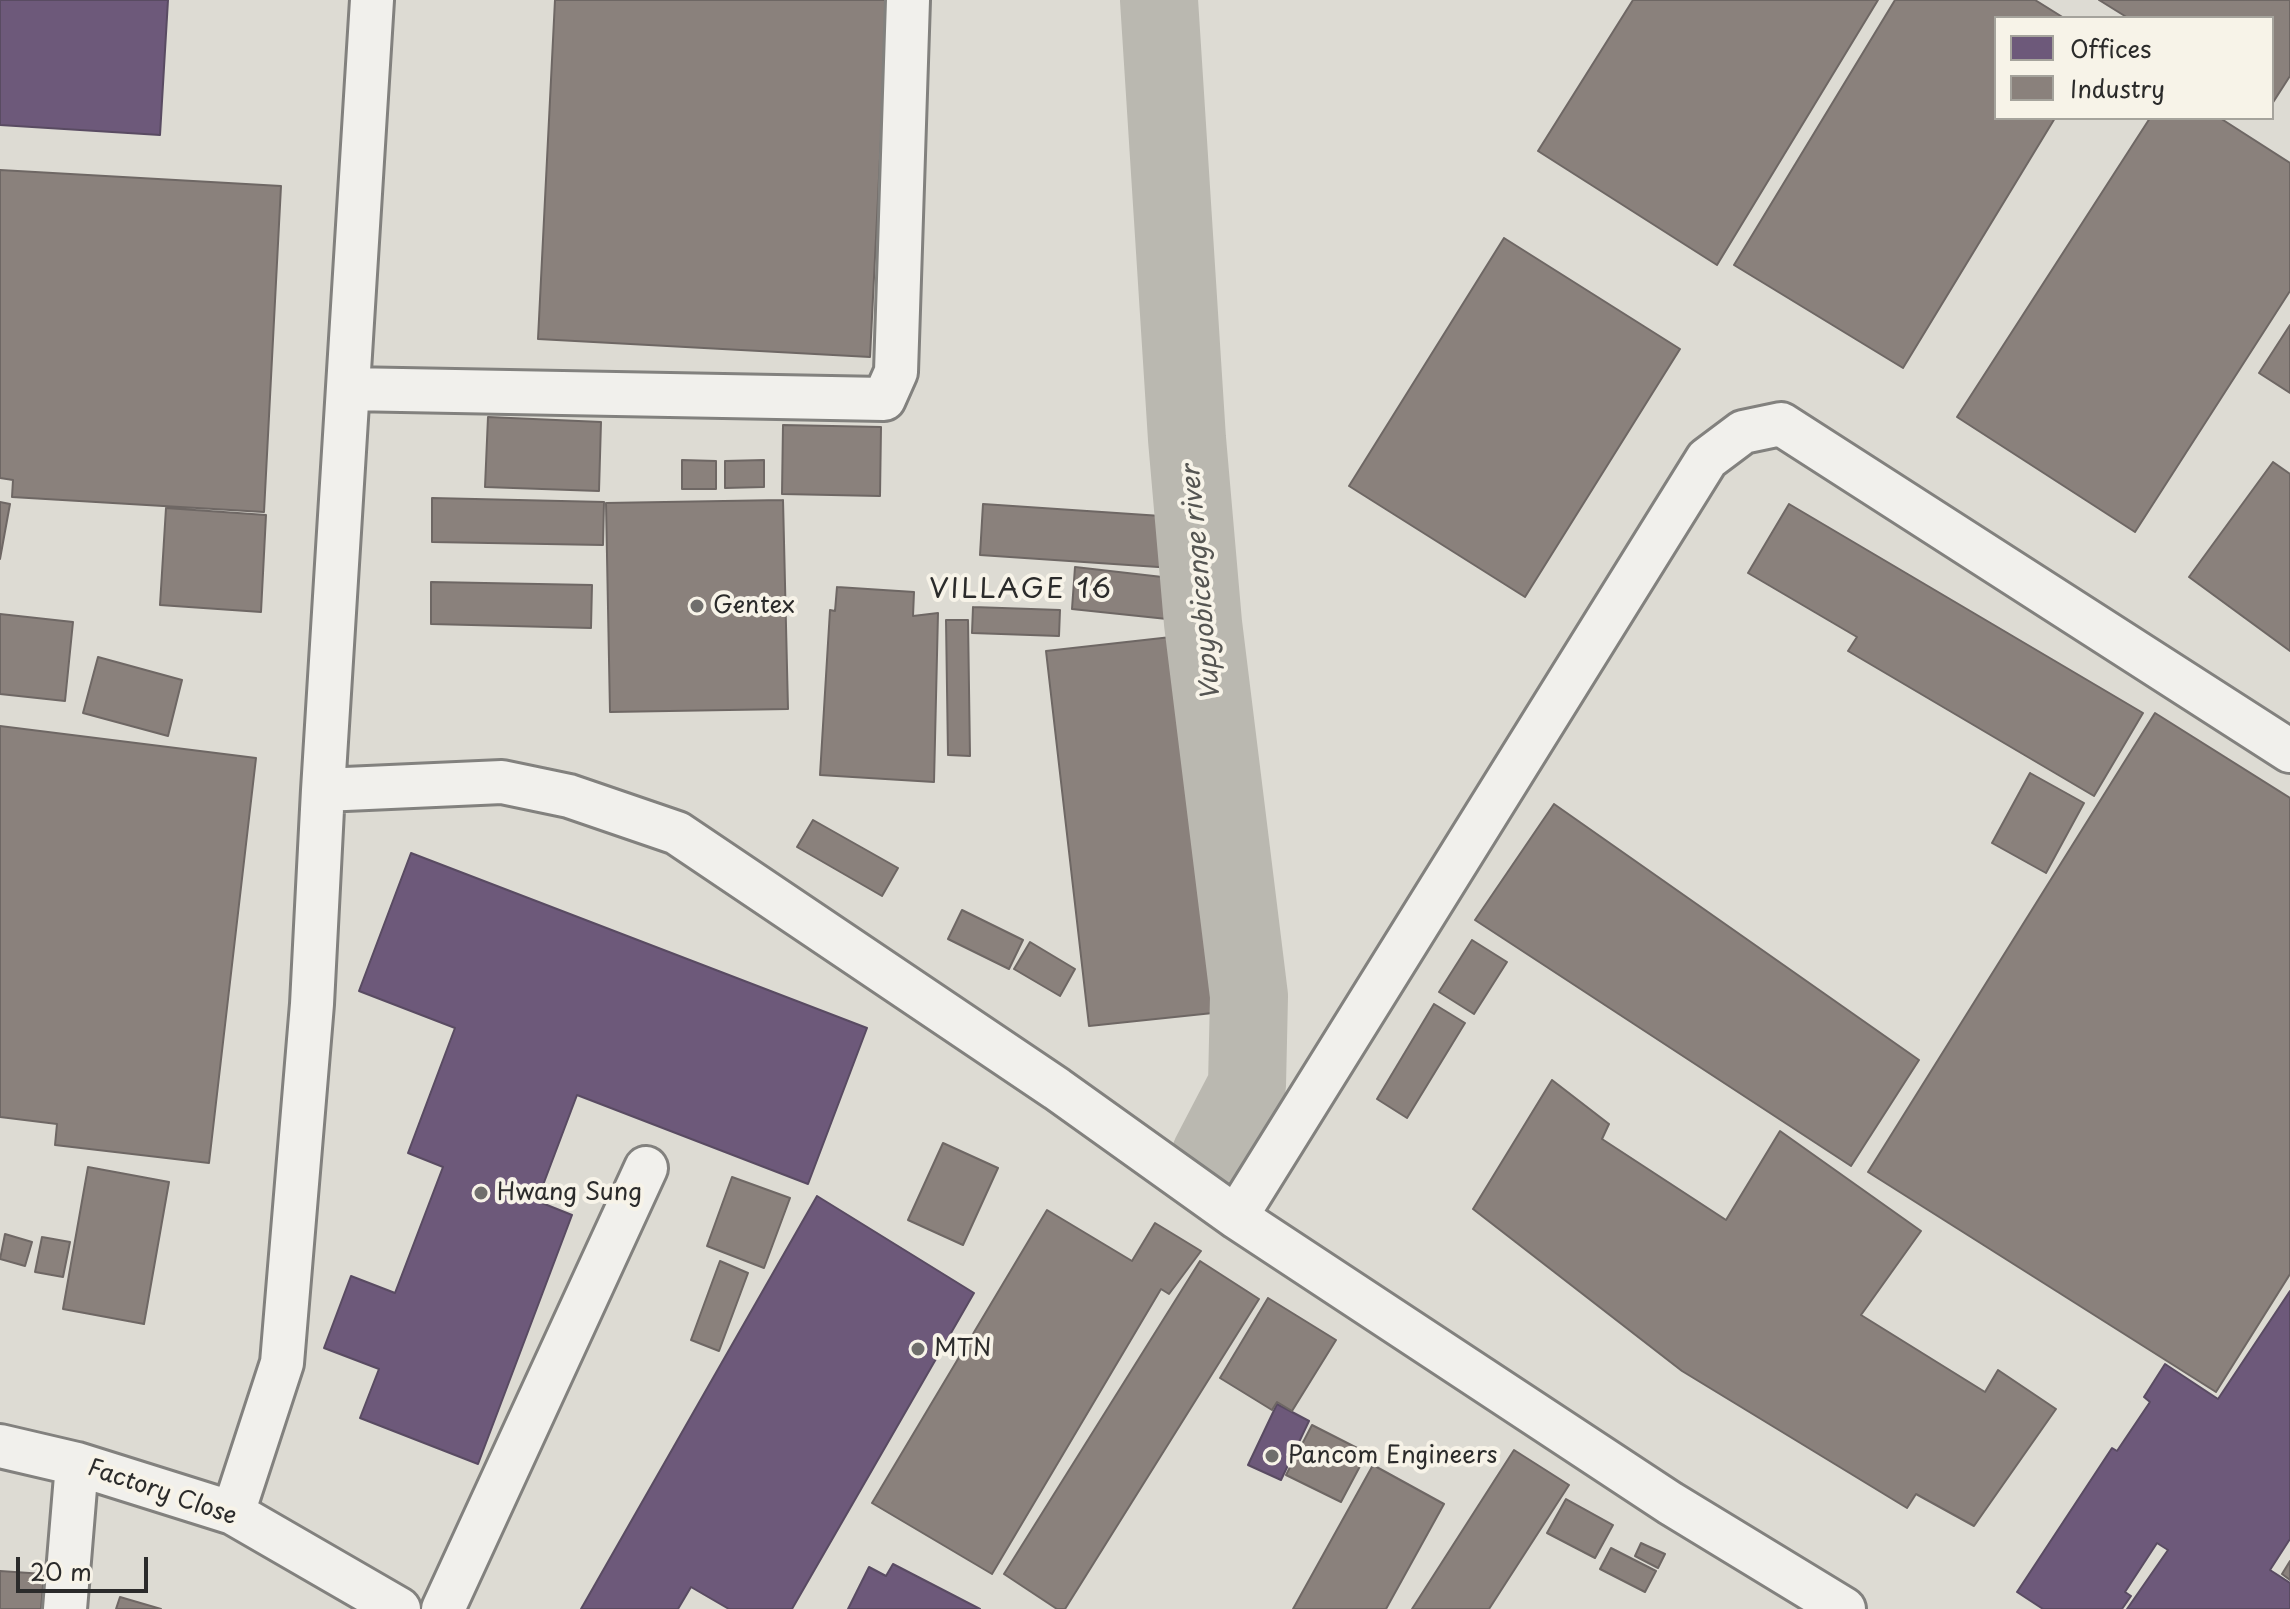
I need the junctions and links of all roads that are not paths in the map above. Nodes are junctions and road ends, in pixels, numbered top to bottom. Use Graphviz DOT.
graph roads {
  1 [pos="372,0"];
  2 [pos="908,0"];
  3 [pos="348,389"];
  4 [pos="2290,751"];
  5 [pos="323,790"];
  6 [pos="646,1168"];
  7 [pos="1236,1217"];
  8 [pos="0,1446"];
  9 [pos="77,1464"];
  10 [pos="233,1513"];
  11 [pos="65,1609"];
  12 [pos="399,1609"];
  13 [pos="443,1609"];
  14 [pos="1844,1609"];
  1 -- 3 [label="lane"];
  2 -- 3 [label="lane"];
  3 -- 5 [label="lane"];
  4 -- 7 [label="lane"];
  5 -- 7 [label="lane"];
  5 -- 10 [label="lane"];
  6 -- 13 [label="lane"];
  7 -- 14 [label="lane"];
  8 -- 9 [label="lane, Factory Close"];
  9 -- 10 [label="lane, Factory Close"];
  9 -- 11 [label="lane"];
  10 -- 12 [label="lane, Factory Close"];
}
